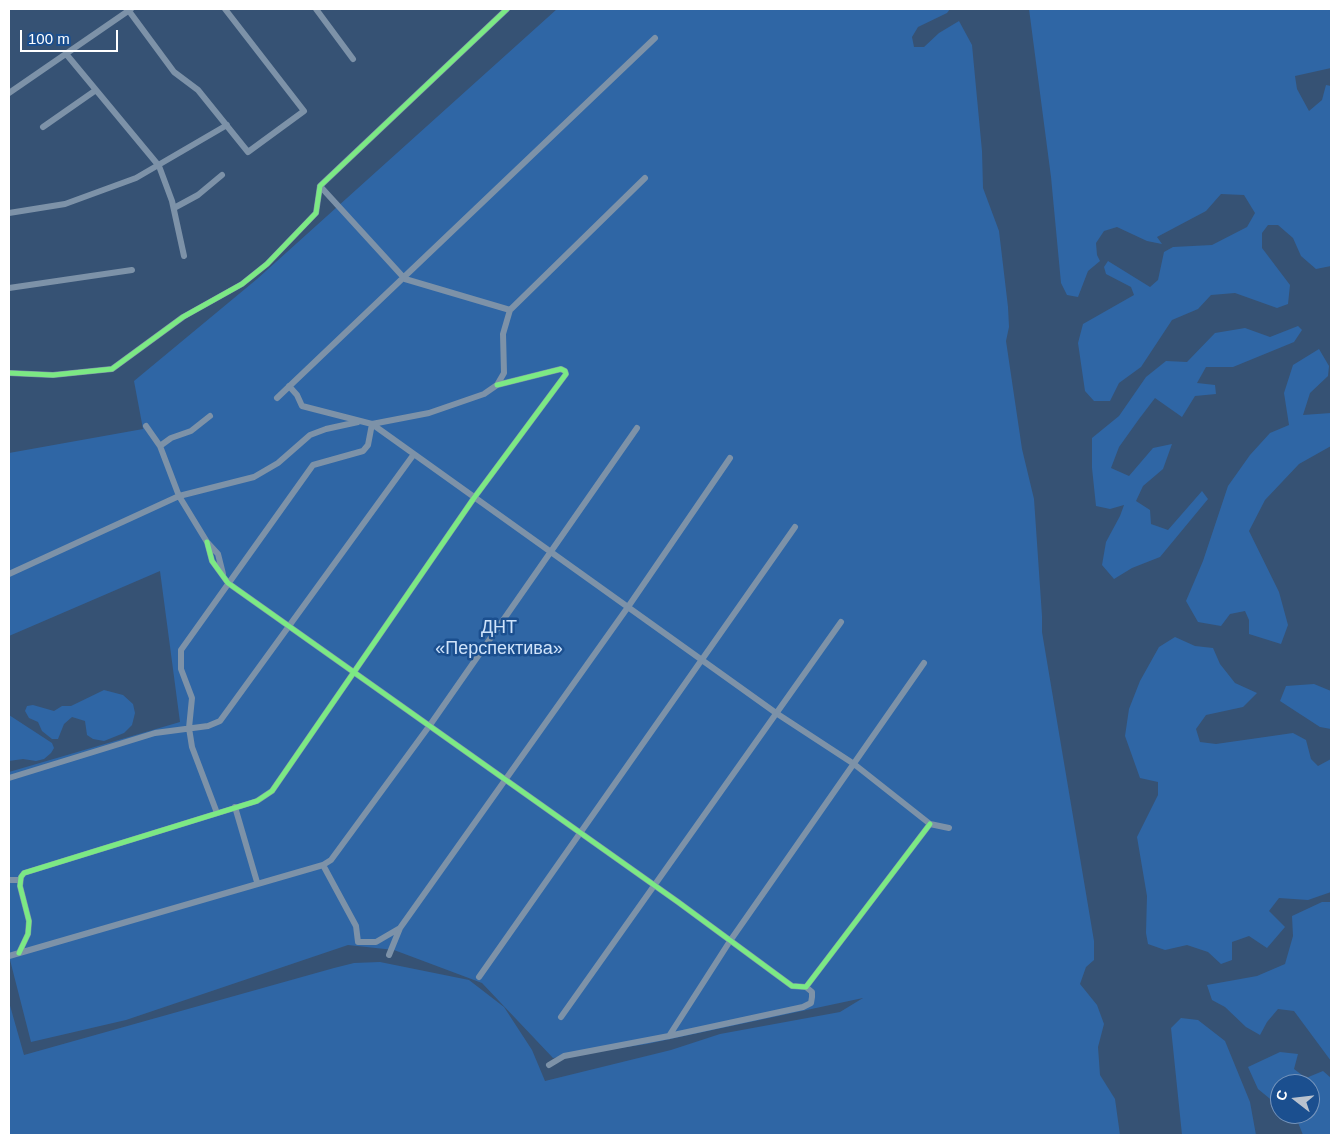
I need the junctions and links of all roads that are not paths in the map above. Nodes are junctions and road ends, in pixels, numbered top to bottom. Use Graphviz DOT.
graph roads {
  1 [pos="225,9"];
  2 [pos="316,9"];
  3 [pos="507,9"];
  4 [pos="130,10"];
  5 [pos="655,38"];
  6 [pos="67,55"];
  7 [pos="353,59"];
  8 [pos="96,90"];
  9 [pos="9,93"];
  10 [pos="227,125"];
  11 [pos="42,127"];
  12 [pos="159,166"];
  13 [pos="222,175"];
  14 [pos="645,178"];
  15 [pos="320,186"];
  16 [pos="174,208"];
  17 [pos="9,213"];
  18 [pos="184,256"];
  19 [pos="132,270"];
  20 [pos="404,279"];
  21 [pos="9,288"];
  22 [pos="510,310"];
  23 [pos="9,373"];
  24 [pos="497,385"];
  25 [pos="289,386"];
  26 [pos="277,398"];
  27 [pos="210,416"];
  28 [pos="365,421"];
  29 [pos="372,424"];
  30 [pos="146,426"];
  31 [pos="637,428"];
  32 [pos="160,446"];
  33 [pos="414,454"];
  34 [pos="730,458"];
  35 [pos="179,496"];
  36 [pos="474,498"];
  37 [pos="795,527"];
  38 [pos="551,552"];
  39 [pos="9,574"];
  40 [pos="228,583"];
  41 [pos="628,607"];
  42 [pos="841,622"];
  43 [pos="290,626"];
  44 [pos="700,659"];
  45 [pos="924,663"];
  46 [pos="354,671"];
  47 [pos="776,713"];
  48 [pos="430,725"];
  49 [pos="189,728"];
  50 [pos="854,764"];
  51 [pos="9,778"];
  52 [pos="505,778"];
  53 [pos="235,807"];
  54 [pos="217,813"];
  55 [pos="930,824"];
  56 [pos="949,828"];
  57 [pos="580,831"];
  58 [pos="323,865"];
  59 [pos="9,880"];
  60 [pos="20,880"];
  61 [pos="257,882"];
  62 [pos="655,885"];
  63 [pos="400,928"];
  64 [pos="730,941"];
  65 [pos="19,953"];
  66 [pos="389,955"];
  67 [pos="9,956"];
  68 [pos="479,977"];
  69 [pos="806,987"];
  70 [pos="561,1017"];
  71 [pos="670,1036"];
  72 [pos="549,1065"];
  1 -- 10 [label="street"];
  2 -- 7 [label="street"];
  3 -- 15 [label="street"];
  4 -- 6 [label="street"];
  4 -- 10 [label="street"];
  5 -- 20 [label="street"];
  6 -- 8 [label="street"];
  6 -- 9 [label="street"];
  8 -- 11 [label="street"];
  8 -- 12 [label="street"];
  10 -- 12 [label="street"];
  12 -- 16 [label="street"];
  12 -- 17 [label="street"];
  13 -- 16 [label="street"];
  14 -- 22 [label="street"];
  15 -- 20 [label="street"];
  15 -- 23 [label="street"];
  16 -- 18 [label="street"];
  19 -- 21 [label="street"];
  20 -- 22 [label="street"];
  20 -- 25 [label="street"];
  22 -- 24 [label="street"];
  24 -- 29 [label="street"];
  24 -- 36 [label="street"];
  25 -- 26 [label="street"];
  25 -- 28 [label="street"];
  27 -- 32 [label="street"];
  28 -- 29 [label="street"];
  28 -- 35 [label="street"];
  29 -- 33 [label="street"];
  29 -- 40 [label="street"];
  30 -- 32 [label="street"];
  31 -- 38 [label="street"];
  32 -- 35 [label="street"];
  33 -- 36 [label="street"];
  33 -- 43 [label="street"];
  34 -- 41 [label="street"];
  35 -- 39 [label="street"];
  35 -- 40 [label="street"];
  36 -- 38 [label="street"];
  36 -- 46 [label="street"];
  37 -- 44 [label="street"];
  38 -- 41 [label="street"];
  38 -- 48 [label="street"];
  40 -- 43 [label="street"];
  40 -- 49 [label="street"];
  41 -- 44 [label="street"];
  41 -- 52 [label="street"];
  42 -- 47 [label="street"];
  43 -- 46 [label="street"];
  43 -- 49 [label="street"];
  44 -- 47 [label="street"];
  44 -- 57 [label="street"];
  45 -- 50 [label="street"];
  46 -- 48 [label="street"];
  46 -- 53 [label="street"];
  47 -- 50 [label="street"];
  47 -- 62 [label="street"];
  48 -- 52 [label="street"];
  48 -- 58 [label="street"];
  49 -- 51 [label="street"];
  49 -- 54 [label="street"];
  50 -- 55 [label="street"];
  50 -- 64 [label="street"];
  52 -- 57 [label="street"];
  52 -- 63 [label="street"];
  53 -- 54 [label="street"];
  53 -- 61 [label="street"];
  54 -- 60 [label="street"];
  55 -- 56 [label="street"];
  55 -- 69 [label="street"];
  57 -- 62 [label="street"];
  57 -- 68 [label="street"];
  58 -- 61 [label="street"];
  58 -- 63 [label="street"];
  59 -- 60 [label="street"];
  60 -- 65 [label="street"];
  61 -- 65 [label="street"];
  62 -- 64 [label="street"];
  62 -- 70 [label="street"];
  63 -- 66 [label="street"];
  64 -- 69 [label="street"];
  64 -- 71 [label="street"];
  65 -- 67 [label="street"];
  69 -- 71 [label="street"];
  71 -- 72 [label="street"];
}
